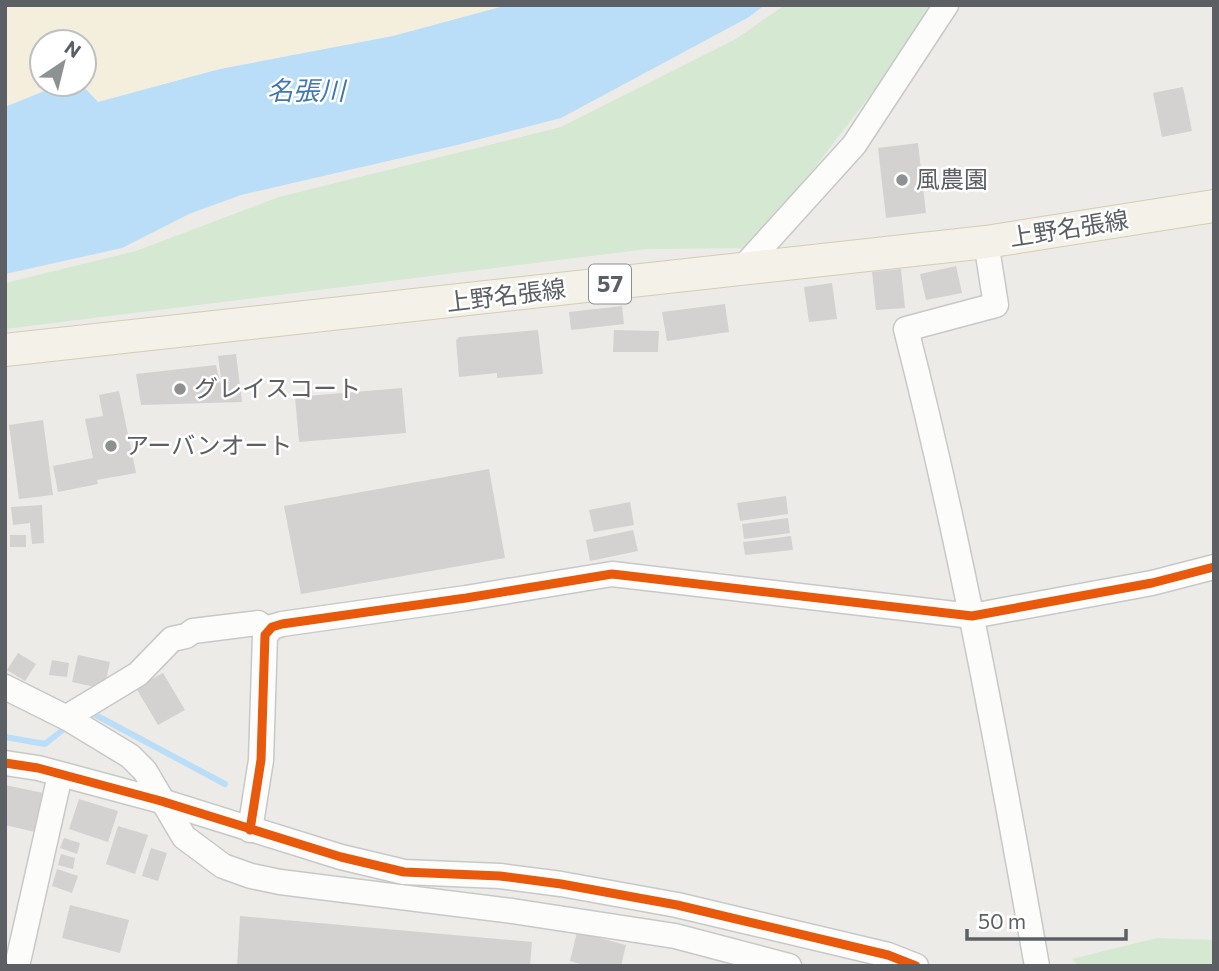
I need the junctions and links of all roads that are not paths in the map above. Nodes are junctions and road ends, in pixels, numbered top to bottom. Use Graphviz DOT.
graph roads {
  1 [pos="946,5"];
  2 [pos="1214,206"];
  3 [pos="986,242"];
  4 [pos="740,271"];
  5 [pos="5,350"];
  6 [pos="1214,567"];
  7 [pos="972,616"];
  8 [pos="269,631"];
  9 [pos="5,687"];
  10 [pos="73,721"];
  11 [pos="5,763"];
  12 [pos="60,775"];
  13 [pos="161,801"];
  14 [pos="250,830"];
  15 [pos="17,966"];
  16 [pos="789,966"];
  17 [pos="916,966"];
  18 [pos="1037,966"];
  1 -- 4 [label="street"];
  2 -- 3 [label="main road, 上野名張線 / 57"];
  3 -- 4 [label="main road, 上野名張線 / 57"];
  3 -- 7 [label="street"];
  4 -- 5 [label="main road, 上野名張線 / 57"];
  6 -- 7 [label="street"];
  7 -- 8 [label="street"];
  7 -- 18 [label="street"];
  8 -- 10 [label="street"];
  8 -- 14 [label="street"];
  9 -- 10 [label="street"];
  10 -- 13 [label="street"];
  11 -- 12 [label="street"];
  12 -- 13 [label="street"];
  12 -- 15 [label="street"];
  13 -- 14 [label="street"];
  13 -- 16 [label="street"];
  14 -- 17 [label="street"];
}
